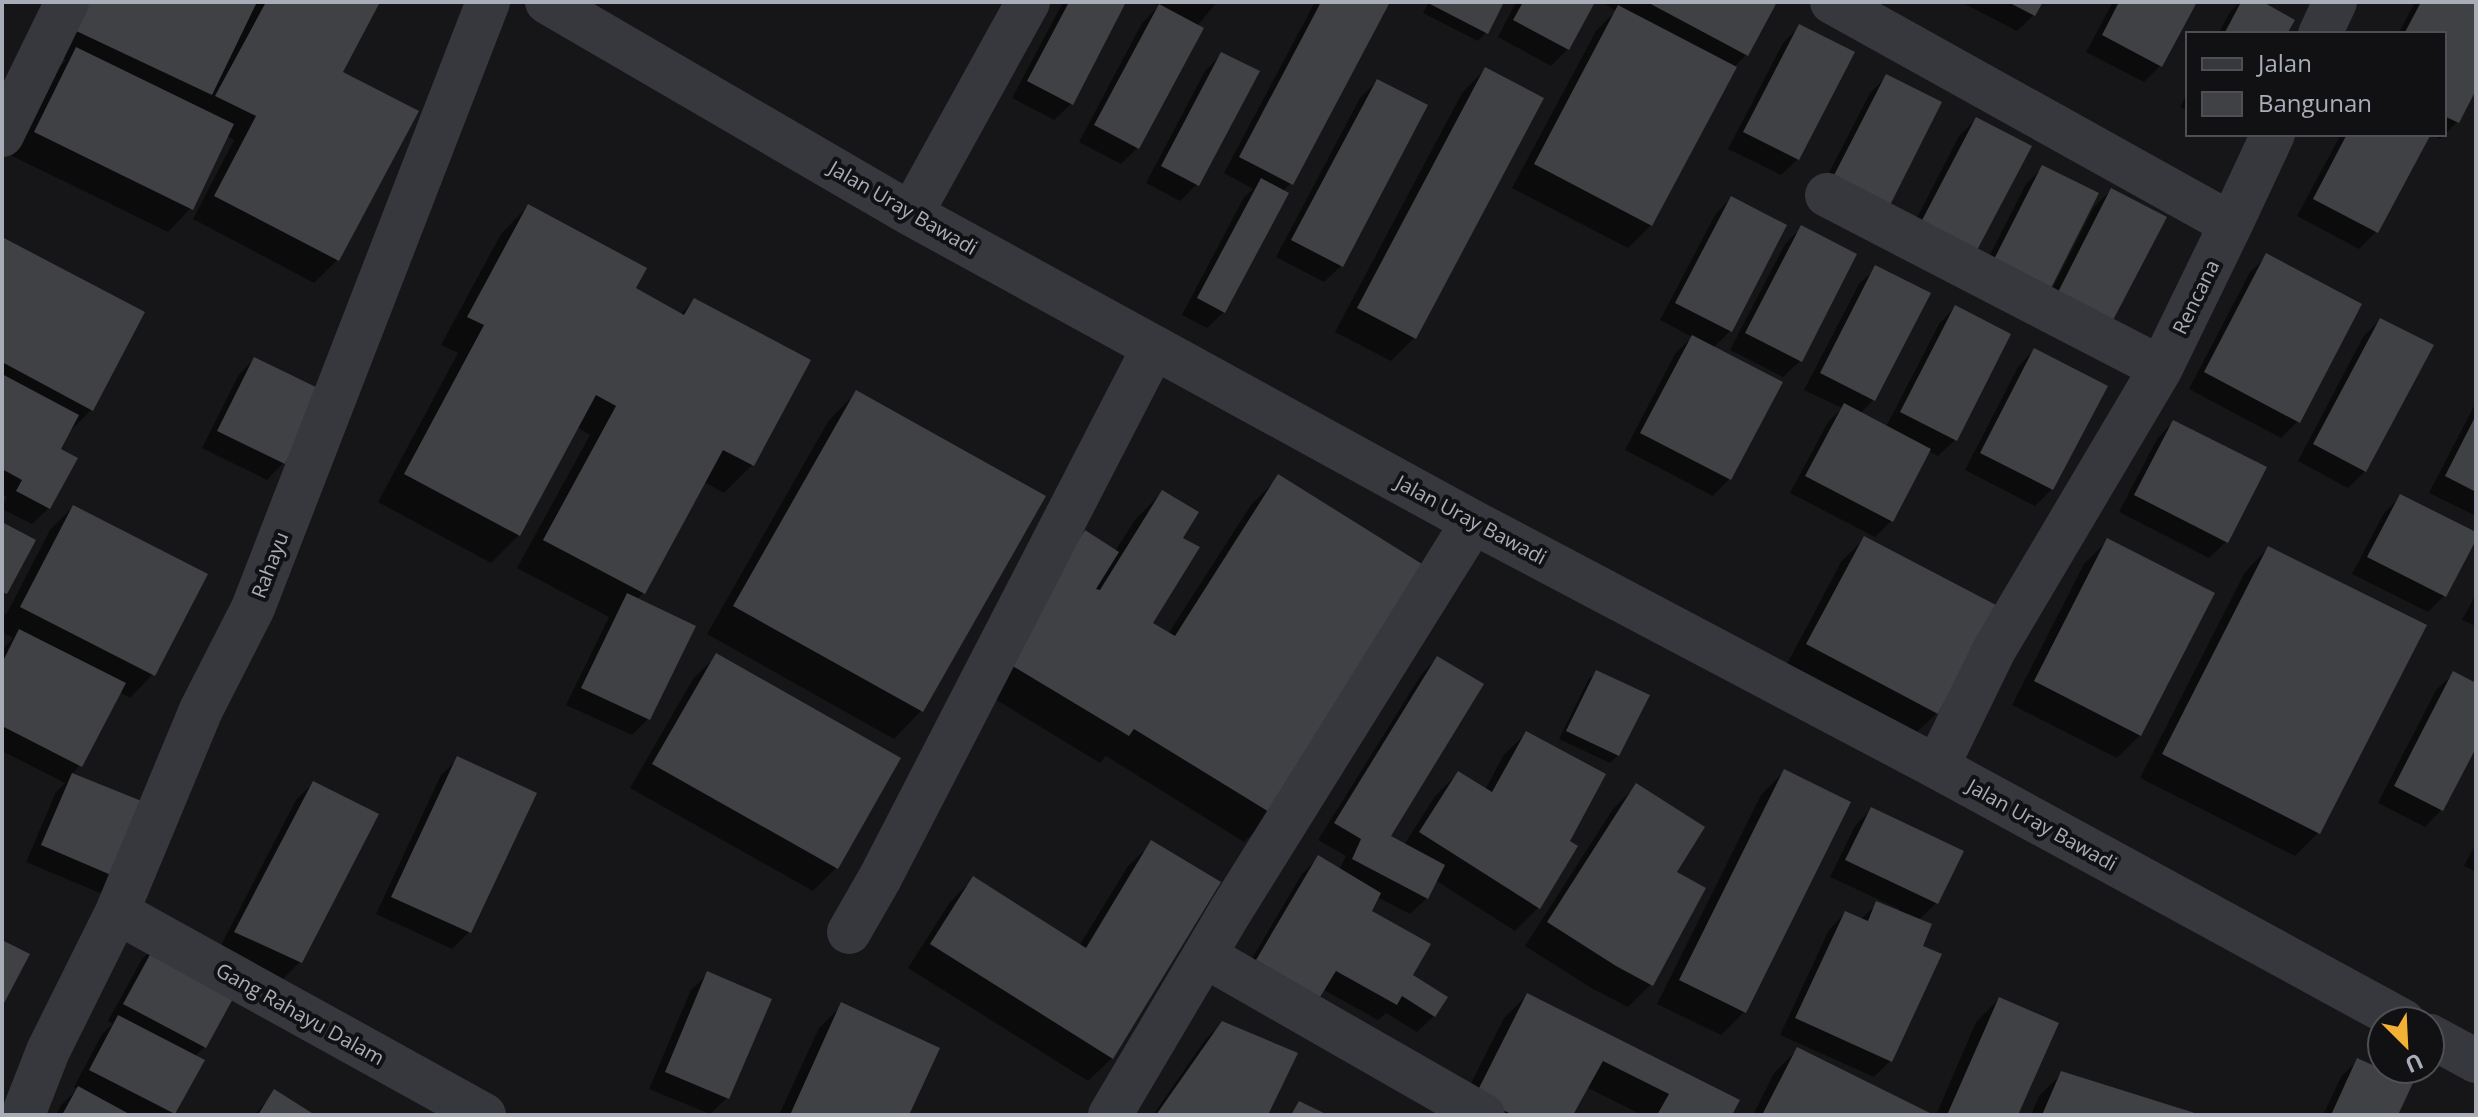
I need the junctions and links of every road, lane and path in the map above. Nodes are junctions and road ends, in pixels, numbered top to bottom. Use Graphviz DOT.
graph roads {
  1 [pos="67,2"];
  2 [pos="488,2"];
  3 [pos="547,2"];
  4 [pos="1028,2"];
  5 [pos="1832,2"];
  6 [pos="2335,2"];
  7 [pos="2321,32"];
  8 [pos="2,135"];
  9 [pos="2272,136"];
  10 [pos="1827,195"];
  11 [pos="911,214"];
  12 [pos="2231,224"];
  13 [pos="1154,347"];
  14 [pos="2161,368"];
  15 [pos="1473,522"];
  16 [pos="1937,767"];
  17 [pos="117,912"];
  18 [pos="849,932"];
  19 [pos="1205,956"];
  20 [pos="2374,1005"];
  21 [pos="2446,1045"];
  22 [pos="2476,1061"];
  23 [pos="23,1115"];
  24 [pos="484,1115"];
  25 [pos="1110,1115"];
  26 [pos="1483,1115"];
  1 -- 8 [label="street"];
  2 -- 17 [label="street, Rahayu"];
  3 -- 11 [label="street, Jalan Uray Bawadi"];
  4 -- 11 [label="street"];
  5 -- 12 [label="street"];
  6 -- 7 [label="street"];
  9 -- 12 [label="street, Rencana"];
  10 -- 14 [label="street"];
  11 -- 13 [label="street, Jalan Uray Bawadi"];
  12 -- 14 [label="street, Rencana"];
  13 -- 15 [label="street, Jalan Uray Bawadi"];
  13 -- 18 [label="street"];
  14 -- 16 [label="street, Rencana"];
  15 -- 16 [label="street, Jalan Uray Bawadi"];
  15 -- 19 [label="street"];
  16 -- 20 [label="street, Jalan Uray Bawadi"];
  17 -- 23 [label="street, Rahayu"];
  17 -- 24 [label="street, Gang Rahayu Dalam"];
  19 -- 25 [label="street"];
  19 -- 26 [label="street"];
  21 -- 22 [label="street"];
}
